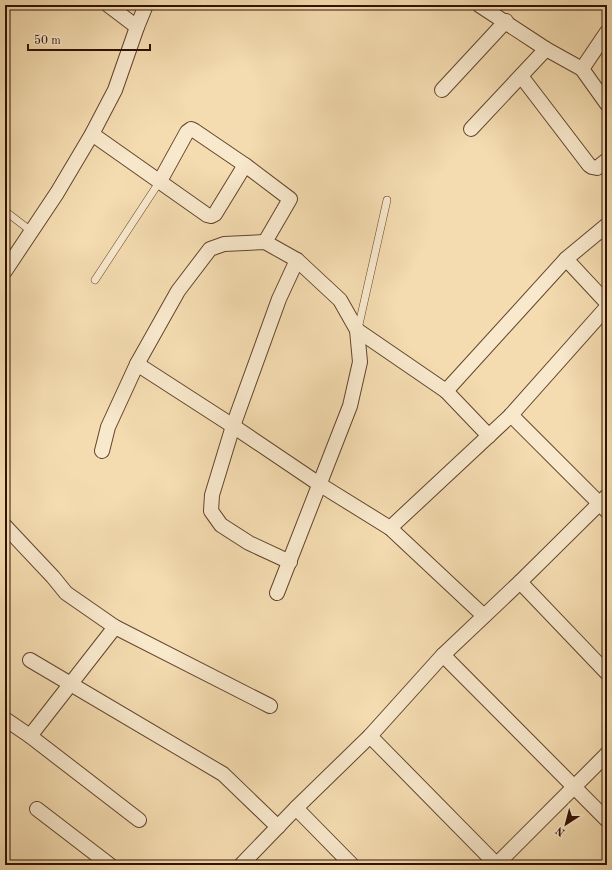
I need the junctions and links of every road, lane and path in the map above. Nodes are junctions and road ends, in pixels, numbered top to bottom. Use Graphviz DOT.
graph roads {
  1 [pos="108,5"];
  2 [pos="146,5"];
  3 [pos="479,5"];
  4 [pos="501,14"];
  5 [pos="136,27"];
  6 [pos="607,32"];
  7 [pos="546,49"];
  8 [pos="582,69"];
  9 [pos="521,76"];
  10 [pos="442,90"];
  11 [pos="607,104"];
  12 [pos="471,129"];
  13 [pos="92,134"];
  14 [pos="607,160"];
  15 [pos="245,165"];
  16 [pos="160,182"];
  17 [pos="387,200"];
  18 [pos="5,211"];
  19 [pos="607,224"];
  20 [pos="31,231"];
  21 [pos="266,242"];
  22 [pos="297,260"];
  23 [pos="566,260"];
  24 [pos="5,271"];
  25 [pos="95,280"];
  26 [pos="607,303"];
  27 [pos="607,307"];
  28 [pos="357,330"];
  29 [pos="137,364"];
  30 [pos="446,391"];
  31 [pos="510,415"];
  32 [pos="233,426"];
  33 [pos="488,436"];
  34 [pos="102,452"];
  35 [pos="319,484"];
  36 [pos="604,504"];
  37 [pos="5,526"];
  38 [pos="390,528"];
  39 [pos="290,562"];
  40 [pos="520,582"];
  41 [pos="277,593"];
  42 [pos="484,616"];
  43 [pos="115,627"];
  44 [pos="443,655"];
  45 [pos="30,660"];
  46 [pos="607,673"];
  47 [pos="71,684"];
  48 [pos="270,706"];
  49 [pos="5,718"];
  50 [pos="30,736"];
  51 [pos="370,736"];
  52 [pos="607,754"];
  53 [pos="574,787"];
  54 [pos="296,808"];
  55 [pos="37,809"];
  56 [pos="139,820"];
  57 [pos="607,820"];
  58 [pos="278,827"];
  59 [pos="110,865"];
  60 [pos="241,865"];
  61 [pos="352,865"];
  62 [pos="496,865"];
  1 -- 5 [label="street"];
  2 -- 5 [label="street"];
  3 -- 4 [label="street"];
  4 -- 7 [label="street"];
  4 -- 10 [label="street"];
  5 -- 13 [label="street"];
  6 -- 8 [label="street"];
  7 -- 8 [label="street"];
  7 -- 9 [label="street"];
  8 -- 11 [label="street"];
  9 -- 12 [label="street"];
  9 -- 14 [label="street"];
  13 -- 16 [label="street"];
  13 -- 20 [label="street"];
  15 -- 16 [label="street"];
  15 -- 16 [label="street"];
  15 -- 21 [label="street"];
  16 -- 25 [label="lane"];
  17 -- 28 [label="lane"];
  18 -- 20 [label="lane"];
  19 -- 23 [label="street"];
  20 -- 24 [label="street"];
  21 -- 22 [label="street"];
  21 -- 29 [label="street"];
  22 -- 28 [label="street"];
  22 -- 32 [label="street"];
  23 -- 26 [label="street"];
  23 -- 30 [label="street"];
  27 -- 31 [label="street"];
  28 -- 30 [label="street"];
  28 -- 35 [label="street"];
  29 -- 32 [label="street"];
  29 -- 34 [label="street"];
  30 -- 33 [label="street"];
  31 -- 33 [label="street"];
  31 -- 36 [label="street"];
  32 -- 35 [label="street"];
  32 -- 39 [label="street"];
  33 -- 38 [label="street"];
  35 -- 38 [label="street"];
  35 -- 39 [label="street"];
  36 -- 40 [label="street"];
  37 -- 43 [label="street"];
  38 -- 42 [label="street"];
  39 -- 41 [label="street"];
  40 -- 42 [label="street"];
  40 -- 46 [label="street"];
  42 -- 44 [label="street"];
  43 -- 47 [label="street"];
  43 -- 48 [label="street"];
  44 -- 51 [label="street"];
  44 -- 53 [label="street"];
  45 -- 47 [label="street"];
  47 -- 50 [label="street"];
  47 -- 58 [label="street"];
  49 -- 50 [label="street"];
  50 -- 56 [label="street"];
  51 -- 54 [label="street"];
  51 -- 62 [label="street"];
  52 -- 53 [label="street"];
  53 -- 57 [label="street"];
  53 -- 62 [label="street"];
  54 -- 58 [label="street"];
  54 -- 61 [label="street"];
  55 -- 59 [label="street"];
  58 -- 60 [label="street"];
}
